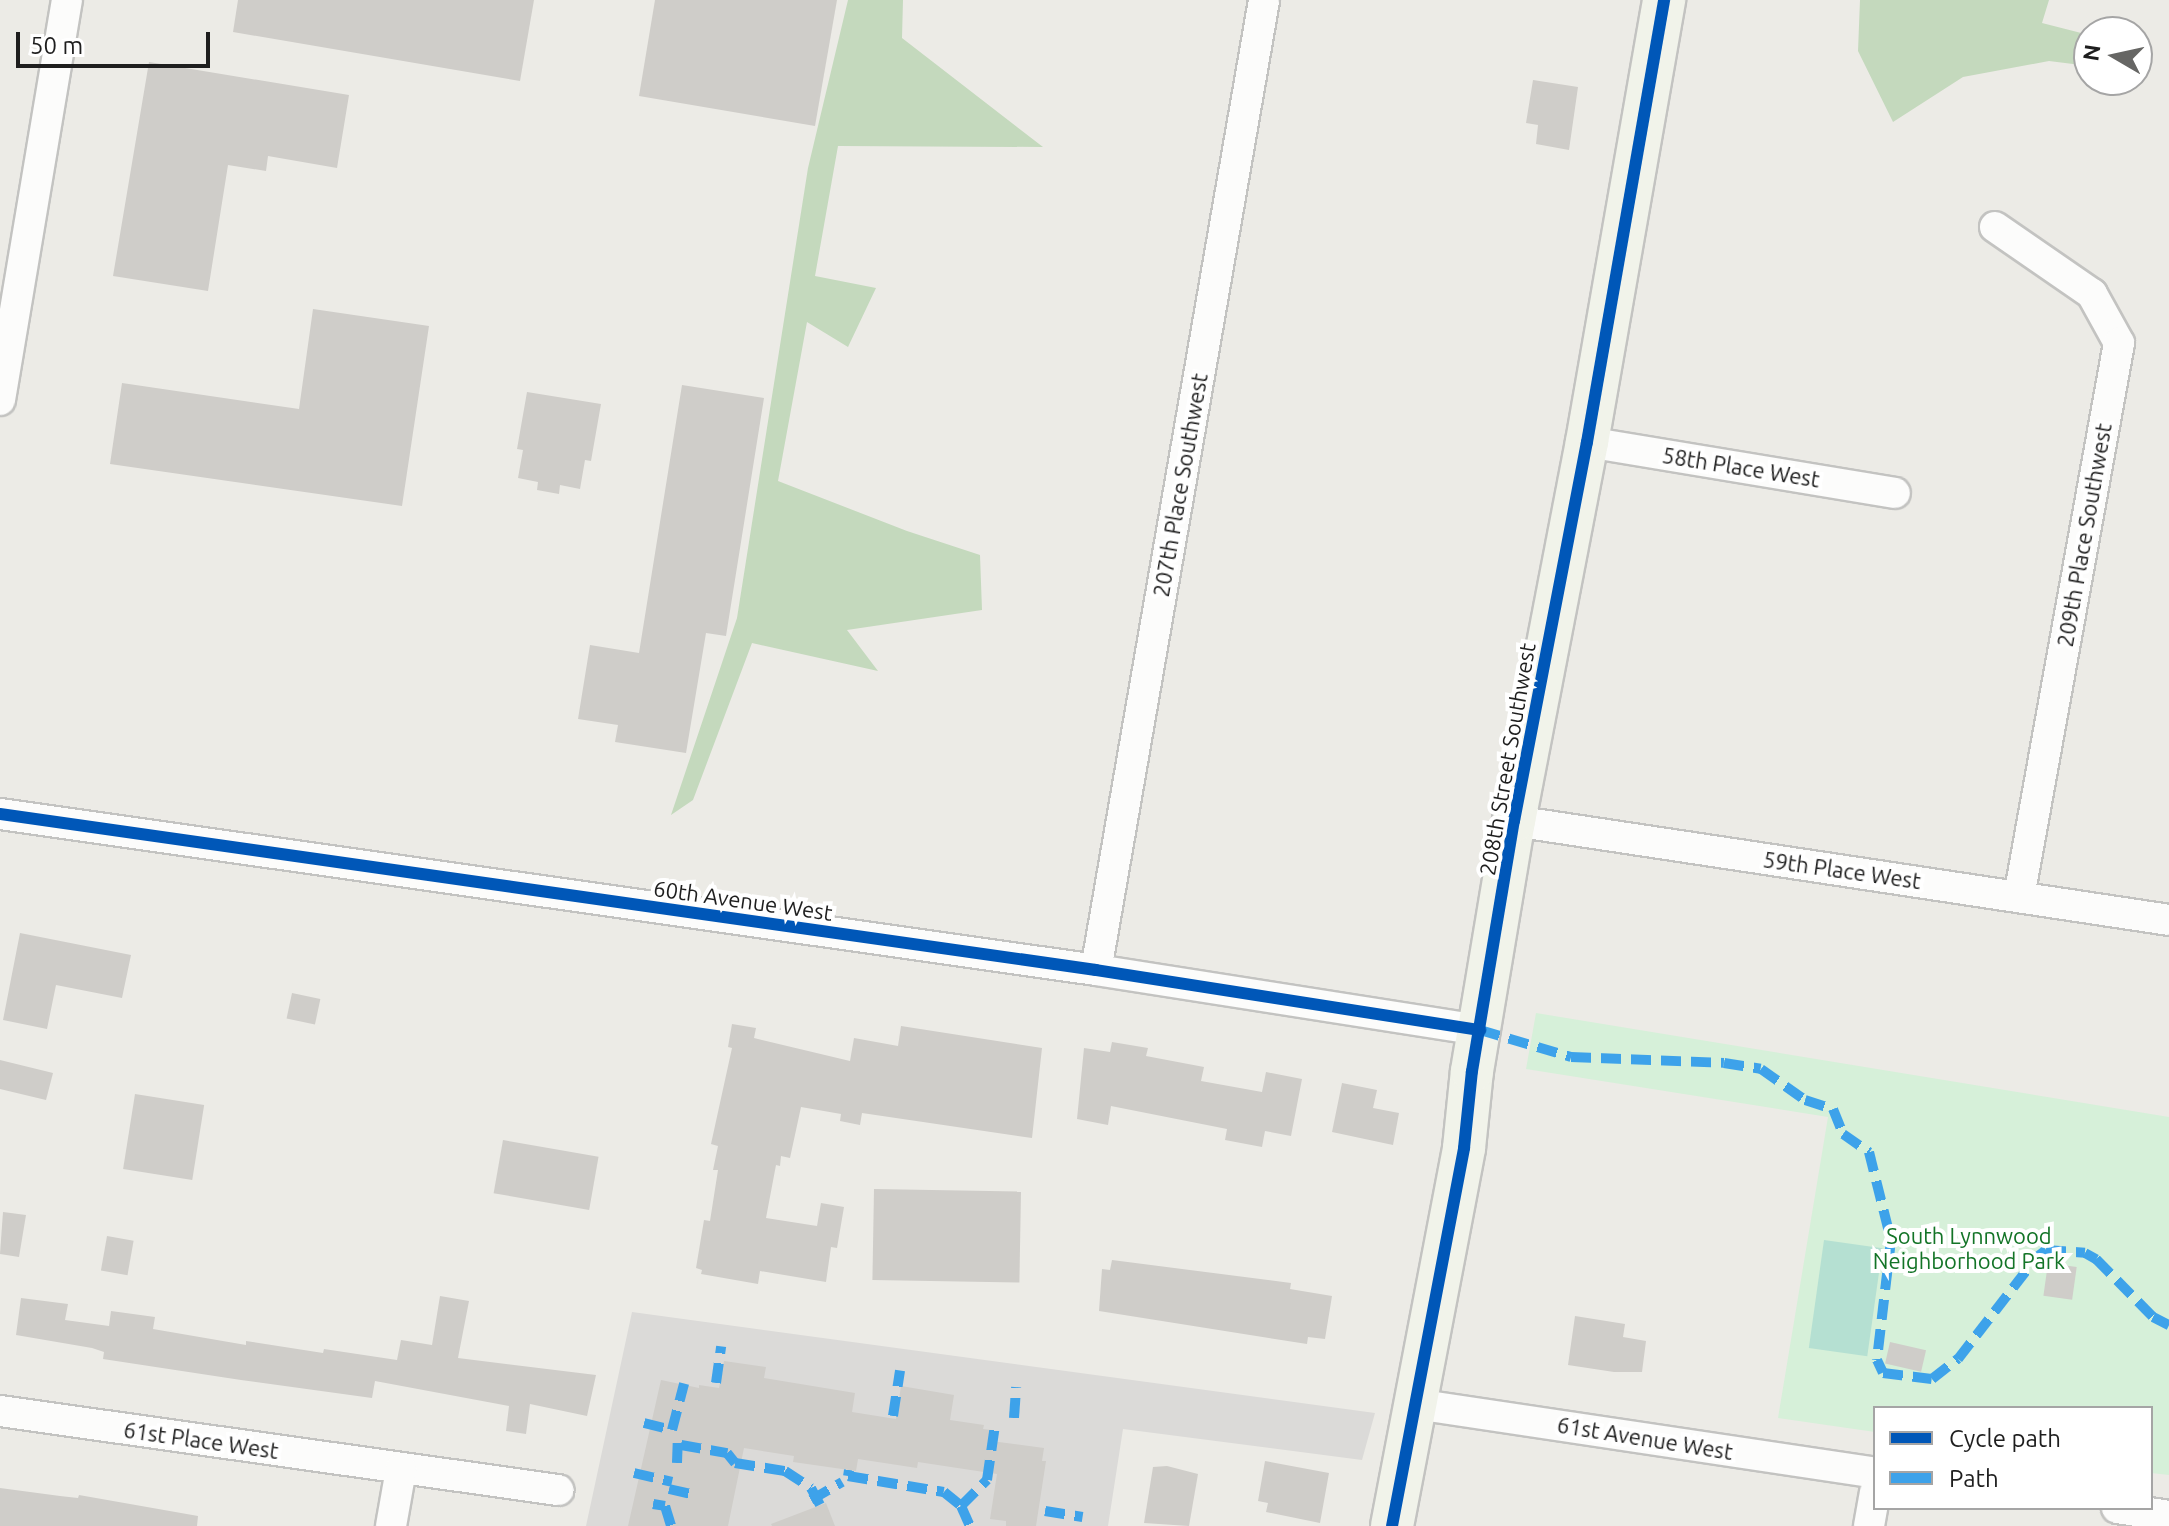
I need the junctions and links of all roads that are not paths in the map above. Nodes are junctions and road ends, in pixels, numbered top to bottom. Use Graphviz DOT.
graph roads {
  1 [pos="67,0"];
  2 [pos="1264,0"];
  3 [pos="1664,0"];
  4 [pos="1995,227"];
  5 [pos="0,400"];
  6 [pos="1587,442"];
  7 [pos="1895,493"];
  8 [pos="0,814"];
  9 [pos="1514,821"];
  10 [pos="2019,897"];
  11 [pos="2169,920"];
  12 [pos="1096,970"];
  13 [pos="1480,1030"];
  14 [pos="1415,1404"];
  15 [pos="0,1411"];
  16 [pos="401,1469"];
  17 [pos="1873,1473"];
  18 [pos="558,1490"];
  19 [pos="1873,1504"];
  20 [pos="2130,1510"];
  21 [pos="2169,1516"];
  22 [pos="391,1526"];
  23 [pos="1392,1526"];
  24 [pos="1869,1526"];
  1 -- 5 [label="street"];
  2 -- 12 [label="street, 207th Place Southwest"];
  3 -- 6 [label="street, 208th Street Southwest"];
  4 -- 10 [label="street, 209th Place Southwest"];
  6 -- 7 [label="street, 58th Place West"];
  6 -- 9 [label="street, 208th Street Southwest"];
  8 -- 12 [label="street, 60th Avenue West"];
  9 -- 10 [label="street, 59th Place West"];
  9 -- 13 [label="street, 208th Street Southwest"];
  10 -- 11 [label="street, 59th Place West"];
  12 -- 13 [label="street, 60th Avenue West"];
  13 -- 14 [label="street, 208th Street Southwest"];
  14 -- 17 [label="street, 61st Avenue West"];
  14 -- 23 [label="street, 208th Street Southwest"];
  15 -- 16 [label="street, 61st Place West"];
  16 -- 18 [label="street, 61st Place West"];
  16 -- 22 [label="street"];
  19 -- 24 [label="street"];
  20 -- 21 [label="street"];
}
